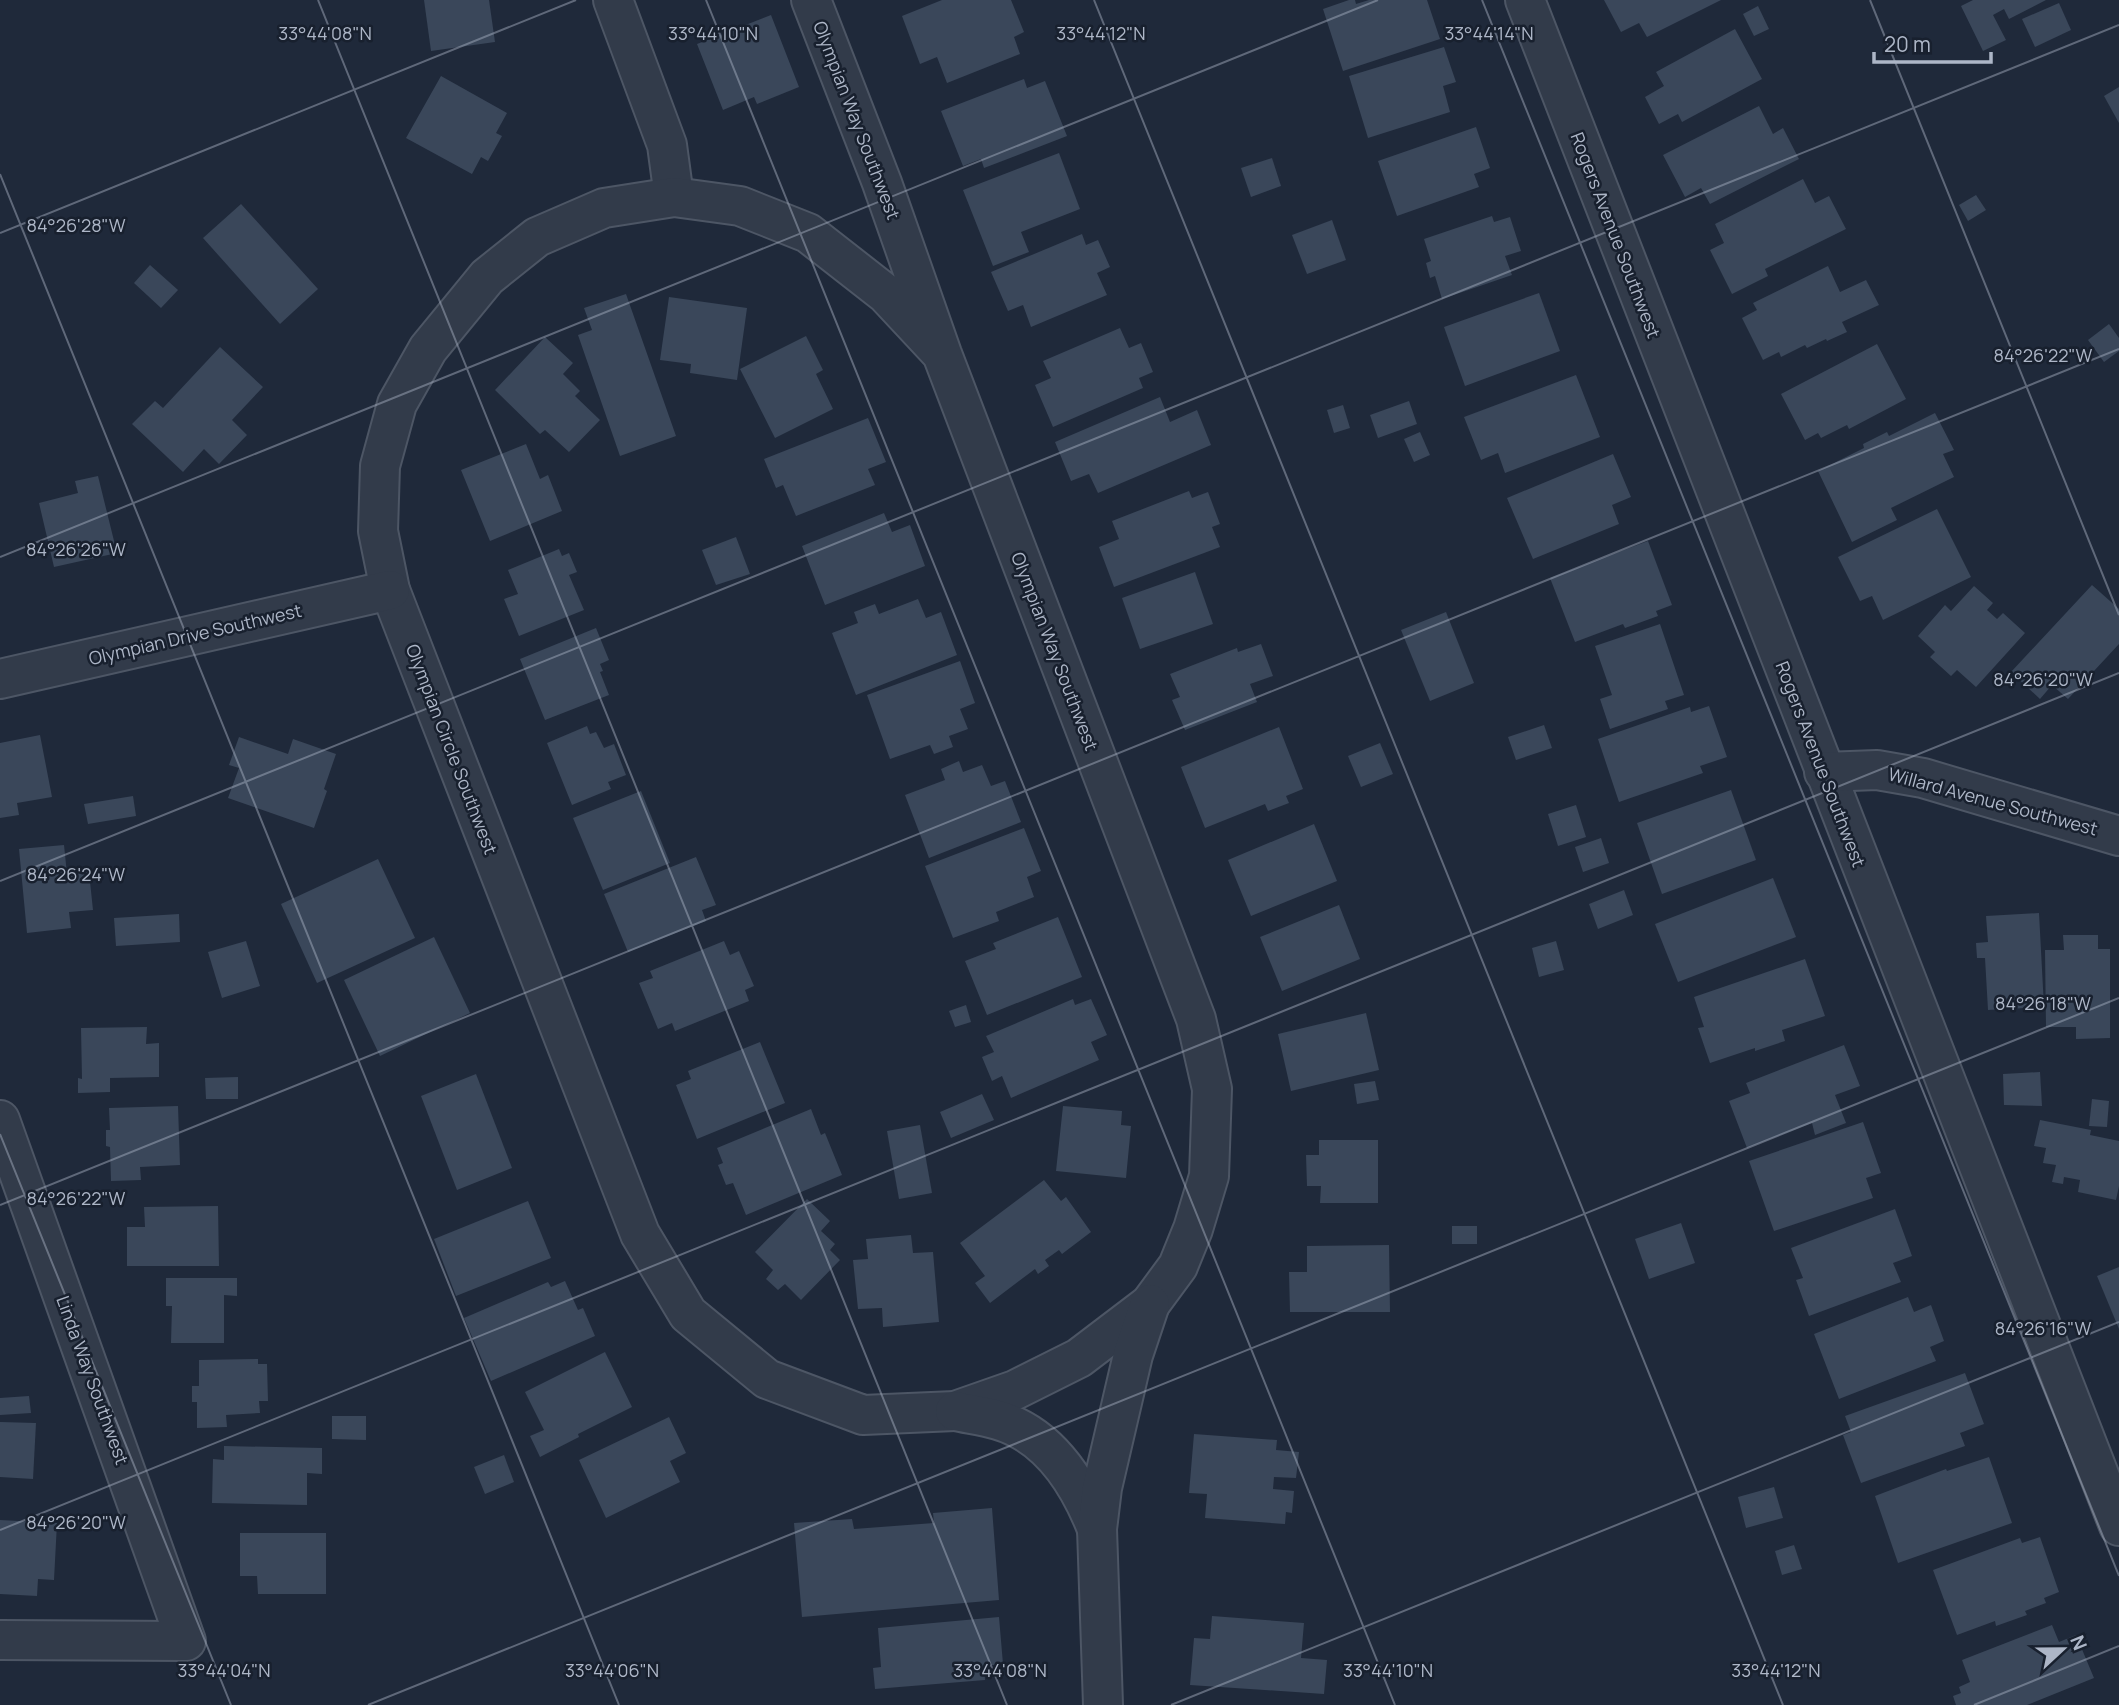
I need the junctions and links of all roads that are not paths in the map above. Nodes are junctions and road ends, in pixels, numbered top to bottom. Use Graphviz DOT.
graph roads {
  1 [pos="613,0"];
  2 [pos="811,0"];
  3 [pos="1525,0"];
  4 [pos="674,197"];
  5 [pos="942,354"];
  6 [pos="390,590"];
  7 [pos="0,679"];
  8 [pos="1824,772"];
  9 [pos="2119,836"];
  10 [pos="0,1119"];
  11 [pos="1150,1304"];
  12 [pos="1079,1358"];
  13 [pos="955,1411"];
  14 [pos="2119,1526"];
  15 [pos="1097,1529"];
  16 [pos="0,1640"];
  17 [pos="1103,1705"];
  1 -- 4 [label="street"];
  2 -- 5 [label="street, Olympian Way Southwest"];
  3 -- 8 [label="street, Rogers Avenue Southwest"];
  4 -- 5 [label="street, Olympian Circle Southwest"];
  4 -- 6 [label="street, Olympian Circle Southwest"];
  5 -- 11 [label="street, Olympian Way Southwest"];
  6 -- 7 [label="street, Olympian Drive Southwest"];
  6 -- 13 [label="street, Olympian Circle Southwest"];
  8 -- 9 [label="street, Willard Avenue Southwest"];
  8 -- 14 [label="street, Rogers Avenue Southwest"];
  10 -- 16 [label="street, Linda Way Southwest"];
  11 -- 12 [label="street, Olympian Way Southwest"];
  11 -- 15 [label="street, Olympian Way Southwest"];
  12 -- 13 [label="street, Olympian Circle Southwest"];
  13 -- 15 [label="street, Olympian Way Southwest"];
  15 -- 17 [label="street, Olympian Way Southwest"];
}
